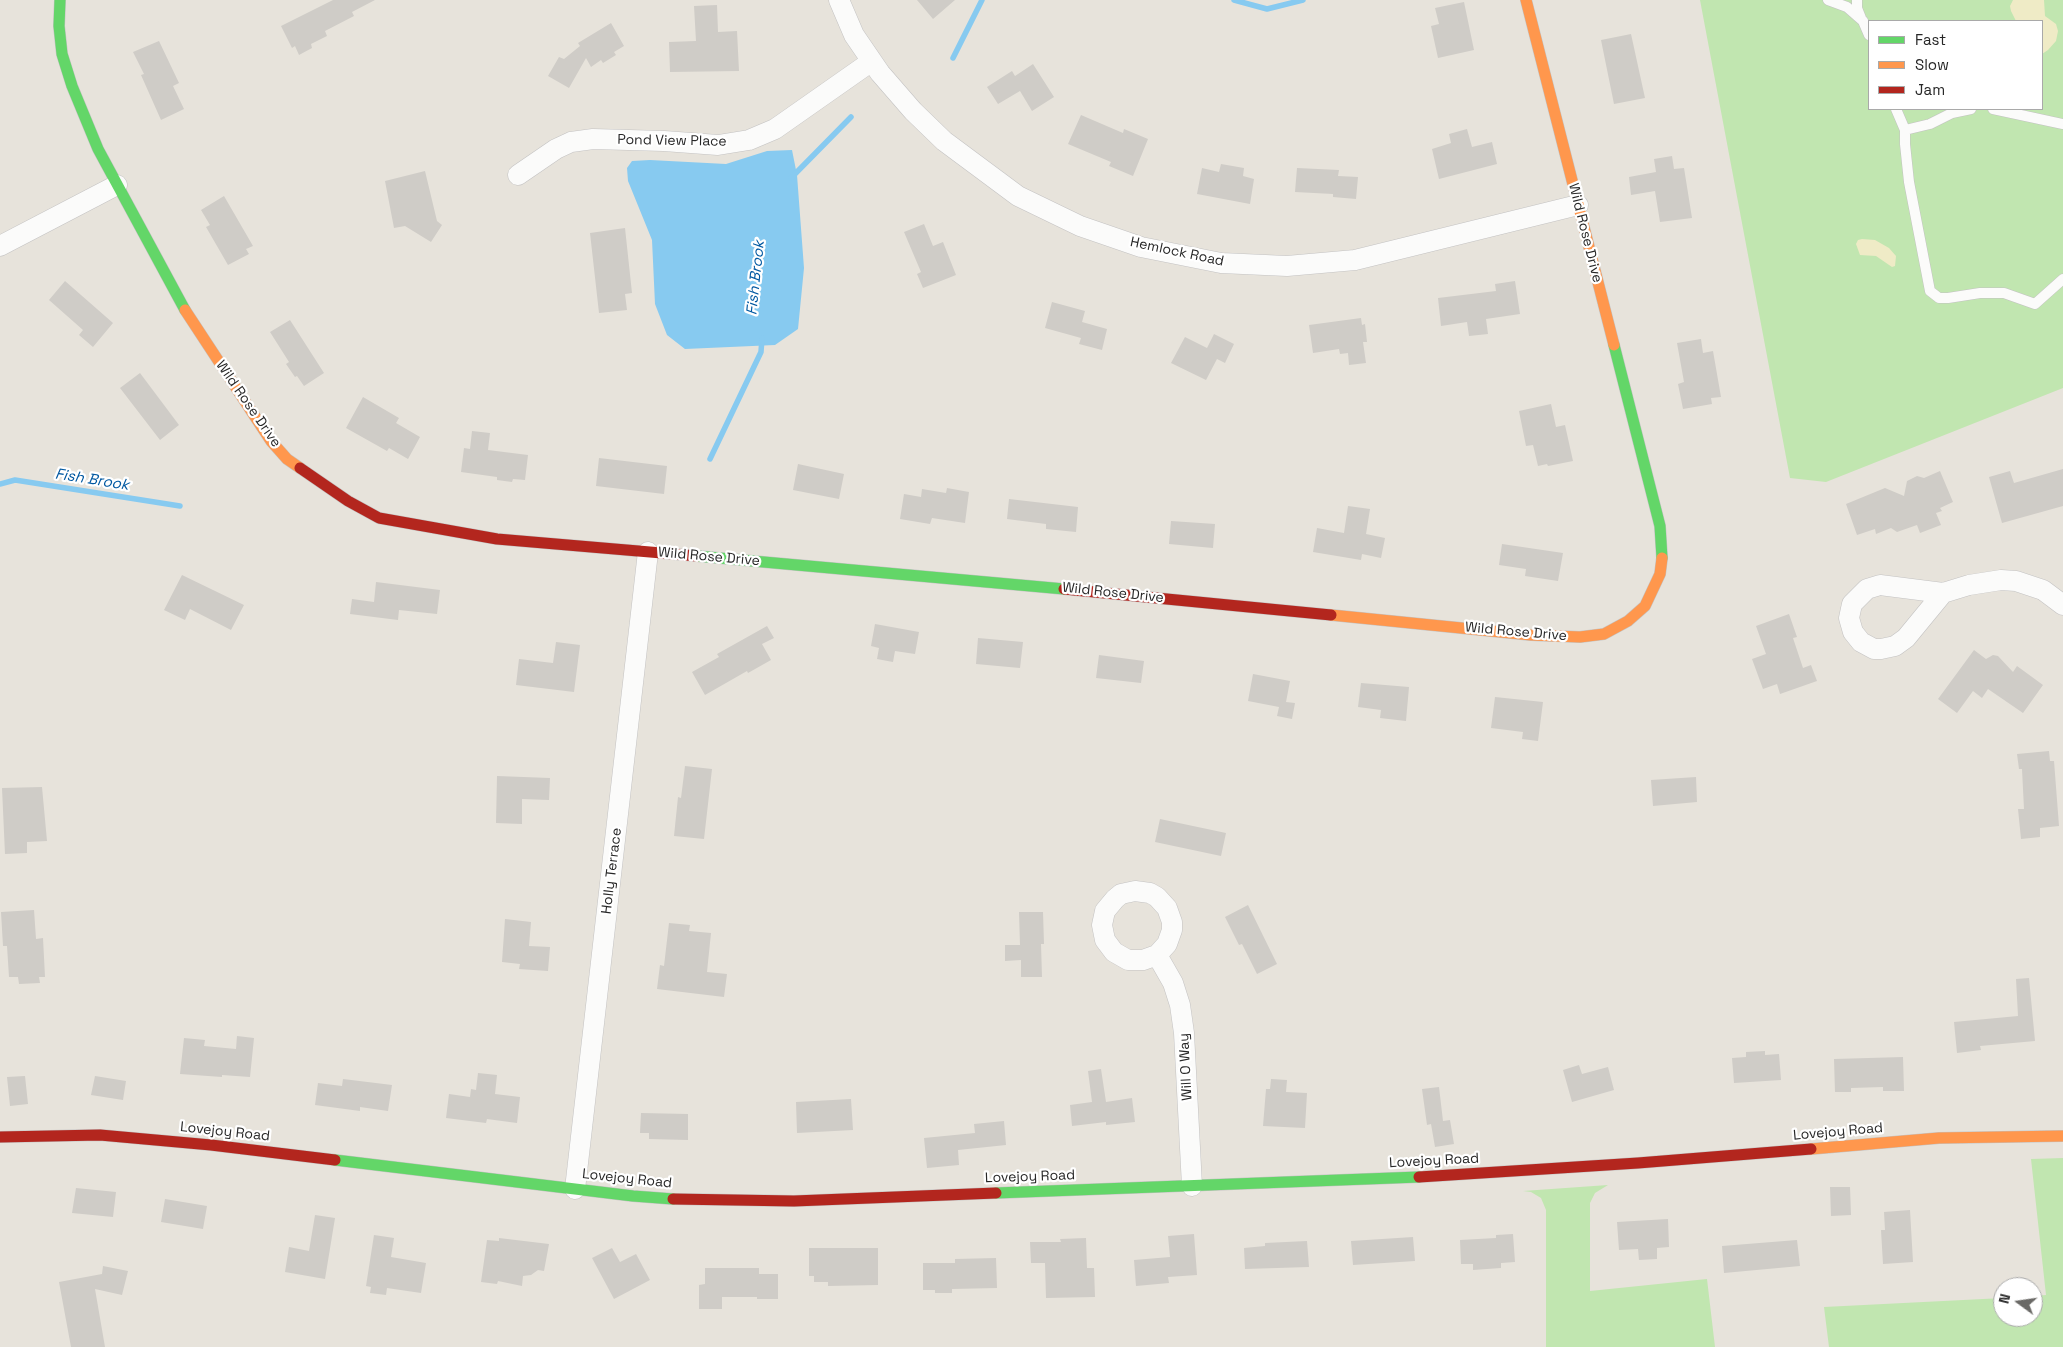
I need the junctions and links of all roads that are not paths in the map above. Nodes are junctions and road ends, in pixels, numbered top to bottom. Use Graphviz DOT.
graph roads {
  1 [pos="60,0"];
  2 [pos="839,0"];
  3 [pos="1526,0"];
  4 [pos="1828,0"];
  5 [pos="1857,0"];
  6 [pos="1863,21"];
  7 [pos="1868,33"];
  8 [pos="872,61"];
  9 [pos="1896,110"];
  10 [pos="1966,110"];
  11 [pos="1998,110"];
  12 [pos="2063,124"];
  13 [pos="1905,130"];
  14 [pos="518,175"];
  15 [pos="117,185"];
  16 [pos="1578,205"];
  17 [pos="0,246"];
  18 [pos="2063,279"];
  19 [pos="648,552"];
  20 [pos="1943,593"];
  21 [pos="2063,605"];
  22 [pos="1157,955"];
  23 [pos="2063,1136"];
  24 [pos="0,1137"];
  25 [pos="1192,1186"];
  26 [pos="575,1189"];
  1 -- 15 [label="street, Wild Rose Drive"];
  2 -- 8 [label="street, Hemlock Road"];
  3 -- 16 [label="street, Wild Rose Drive"];
  4 -- 6 [label="lane"];
  5 -- 6 [label="lane"];
  6 -- 7 [label="lane"];
  8 -- 14 [label="street, Pond View Place"];
  8 -- 16 [label="street, Hemlock Road"];
  9 -- 13 [label="lane"];
  10 -- 13 [label="lane"];
  11 -- 12 [label="lane"];
  13 -- 18 [label="lane"];
  15 -- 17 [label="street"];
  15 -- 19 [label="street, Wild Rose Drive"];
  16 -- 19 [label="street, Wild Rose Drive"];
  19 -- 26 [label="street, Holly Terrace"];
  20 -- 21 [label="street"];
  22 -- 25 [label="street, Will O Way"];
  23 -- 25 [label="street, Lovejoy Road"];
  24 -- 26 [label="street, Lovejoy Road"];
  25 -- 26 [label="street, Lovejoy Road"];
}
